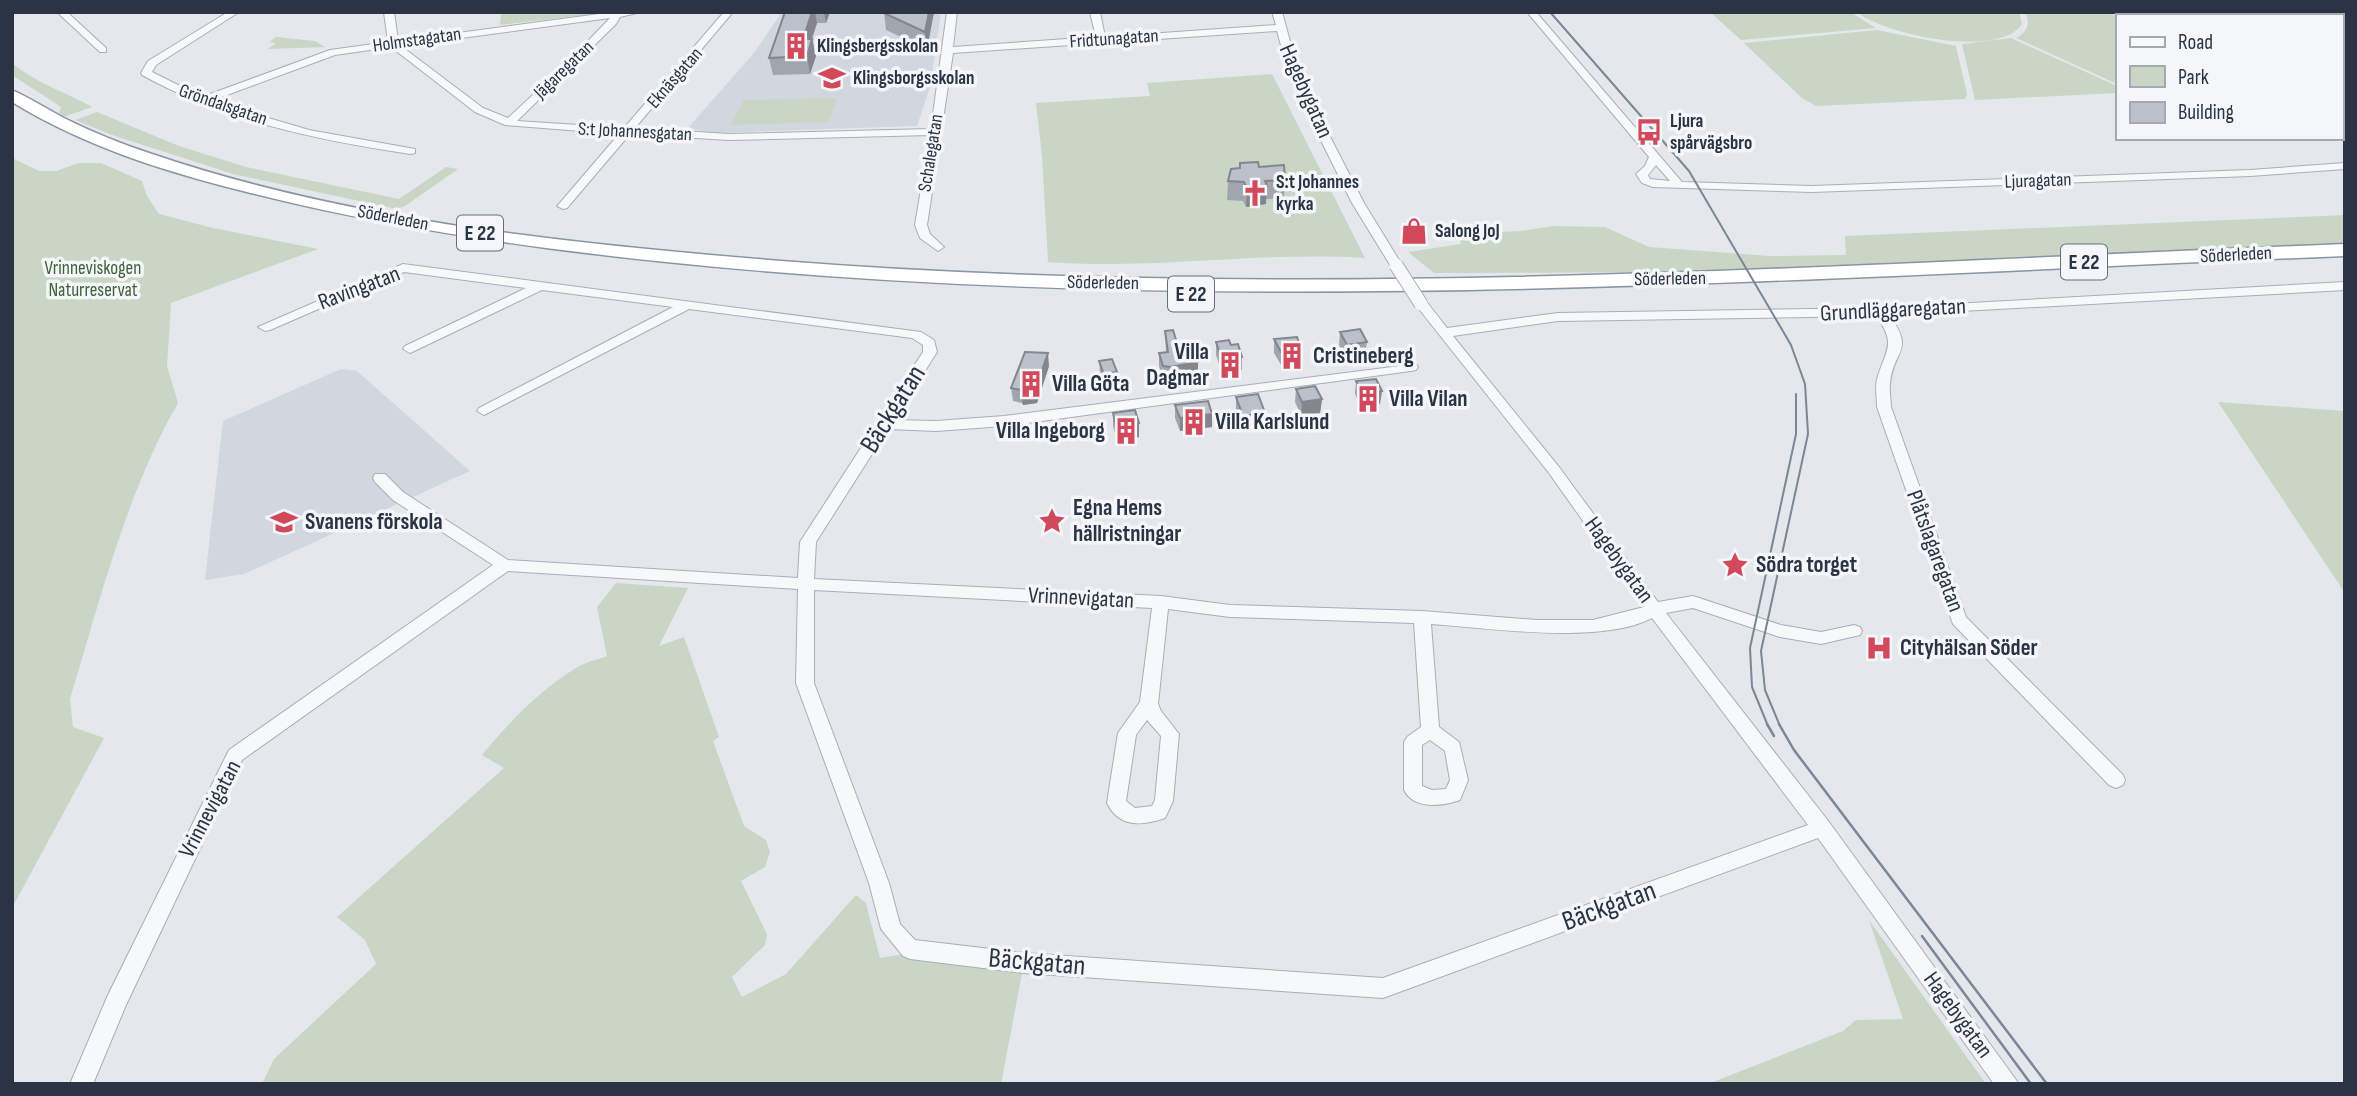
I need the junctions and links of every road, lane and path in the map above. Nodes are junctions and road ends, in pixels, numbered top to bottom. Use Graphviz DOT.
graph roads {
  1 [pos="61,12"];
  2 [pos="235,12"];
  3 [pos="389,12"];
  4 [pos="637,12"];
  5 [pos="729,12"];
  6 [pos="952,12"];
  7 [pos="1095,12"];
  8 [pos="1277,12"];
  9 [pos="1531,12"];
  10 [pos="616,15"];
  11 [pos="1279,28"];
  12 [pos="1042,29"];
  13 [pos="1101,39"];
  14 [pos="393,43"];
  15 [pos="1045,44"];
  16 [pos="103,50"];
  17 [pos="949,50"];
  18 [pos="12,95"];
  19 [pos="204,100"];
  20 [pos="12,109"];
  21 [pos="509,123"];
  22 [pos="628,131"];
  23 [pos="934,132"];
  24 [pos="411,151"];
  25 [pos="1654,157"];
  26 [pos="2345,166"];
  27 [pos="1720,176"];
  28 [pos="1679,186"];
  29 [pos="1731,187"];
  30 [pos="563,205"];
  31 [pos="938,247"];
  32 [pos="2345,250"];
  33 [pos="2345,259"];
  34 [pos="540,286"];
  35 [pos="2345,286"];
  36 [pos="687,305"];
  37 [pos="1880,312"];
  38 [pos="265,327"];
  39 [pos="1443,333"];
  40 [pos="908,334"];
  41 [pos="410,349"];
  42 [pos="1411,367"];
  43 [pos="484,411"];
  44 [pos="884,424"];
  45 [pos="380,478"];
  46 [pos="505,565"];
  47 [pos="807,583"];
  48 [pos="1161,602"];
  49 [pos="1654,609"];
  50 [pos="1422,617"];
  51 [pos="1854,631"];
  52 [pos="1149,704"];
  53 [pos="1430,730"];
  54 [pos="2116,780"];
  55 [pos="1822,828"];
  56 [pos="81,1084"];
  57 [pos="2008,1084"];
  1 -- 16 [label="street"];
  2 -- 19 [label="street, Gröndalsgatan"];
  3 -- 14 [label="street"];
  4 -- 10 [label="street, Holmstagatan"];
  5 -- 22 [label="street, Eknäsgatan"];
  6 -- 17 [label="street, Schalegatan"];
  7 -- 13 [label="street"];
  8 -- 11 [label="street, Hagebygatan"];
  9 -- 25 [label="street"];
  10 -- 14 [label="street, Holmstagatan"];
  10 -- 21 [label="street, Jägaregatan"];
  11 -- 13 [label="street, Fridtunagatan"];
  11 -- 39 [label="street, Hagebygatan, bridge"];
  12 -- 15 [label="street"];
  13 -- 15 [label="street, Fridtunagatan"];
  14 -- 19 [label="street, Holmstagatan"];
  14 -- 21 [label="street, S:t Johannesgatan"];
  15 -- 17 [label="street, Fridtunagatan"];
  17 -- 23 [label="street, Schalegatan"];
  18 -- 32 [label="highway, Söderleden / E 22"];
  19 -- 24 [label="street, Gröndalsgatan"];
  20 -- 33 [label="highway, Söderleden / E 22"];
  21 -- 22 [label="street, S:t Johannesgatan"];
  22 -- 23 [label="street, S:t Johannesgatan"];
  22 -- 30 [label="street, Eknäsgatan"];
  23 -- 31 [label="street, Schalegatan"];
  25 -- 28 [label="street"];
  25 -- 28 [label="street, Ljuragatan"];
  26 -- 29 [label="street, Ljuragatan"];
  27 -- 29 [label="street"];
  28 -- 29 [label="street, Ljuragatan"];
  34 -- 36 [label="street, Ravingatan"];
  34 -- 38 [label="street, Ravingatan"];
  34 -- 41 [label="street"];
  35 -- 37 [label="street, Grundläggaregatan"];
  36 -- 40 [label="street, Ravingatan"];
  36 -- 43 [label="street"];
  37 -- 39 [label="street, Grundläggaregatan"];
  37 -- 54 [label="street, Plåtslagaregatan"];
  39 -- 49 [label="street, Hagebygatan"];
  40 -- 44 [label="street, Bäckgatan"];
  42 -- 44 [label="street"];
  44 -- 47 [label="street, Bäckgatan"];
  45 -- 46 [label="street, Vrinnevigatan"];
  46 -- 47 [label="street, Vrinnevigatan"];
  46 -- 56 [label="street, Vrinnevigatan"];
  47 -- 48 [label="street, Vrinnevigatan"];
  47 -- 55 [label="street, Bäckgatan"];
  48 -- 50 [label="street, Vrinnevigatan"];
  48 -- 52 [label="street"];
  49 -- 50 [label="street, Vrinnevigatan"];
  49 -- 51 [label="street, Vrinnevigatan"];
  49 -- 55 [label="street, Hagebygatan"];
  50 -- 53 [label="street"];
  52 -- 52 [label="street"];
  55 -- 57 [label="street, Hagebygatan"];
}
